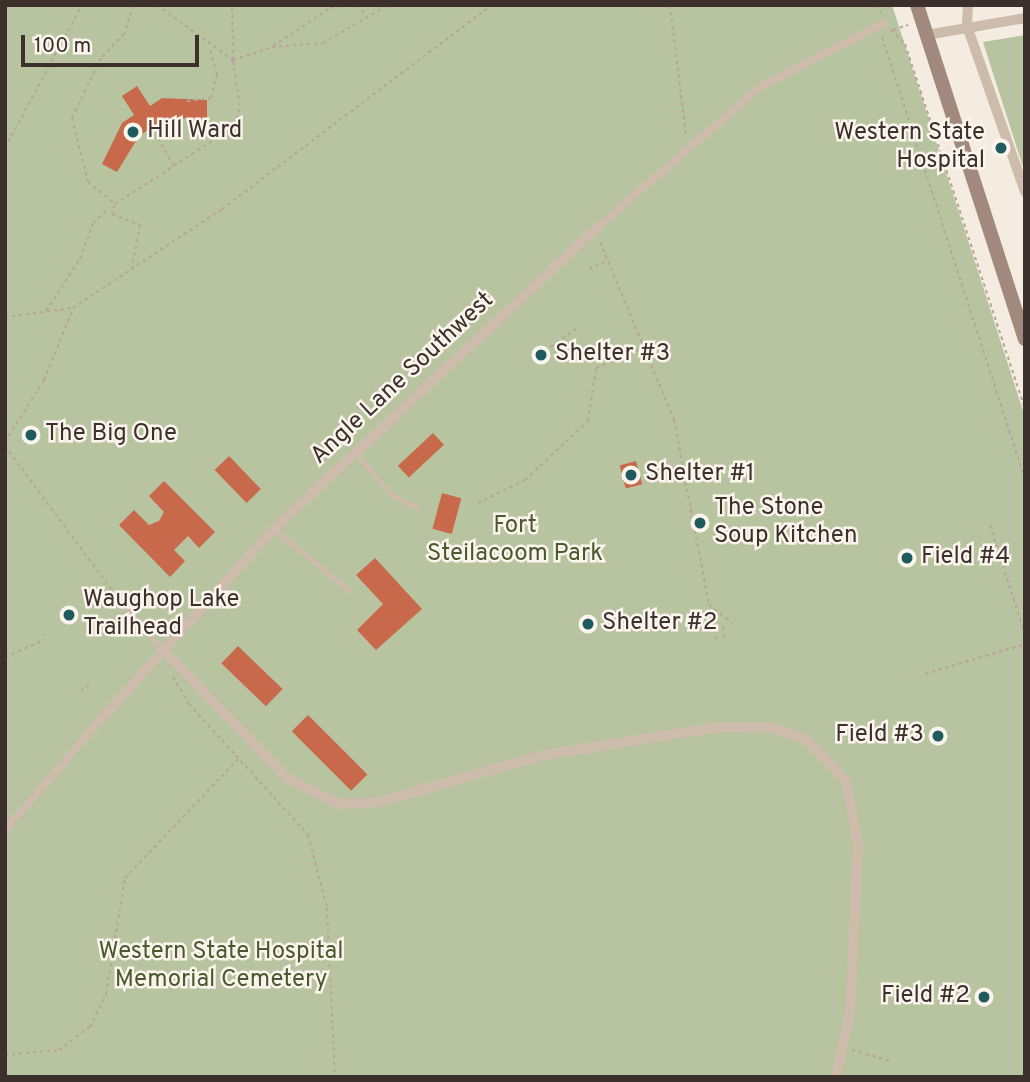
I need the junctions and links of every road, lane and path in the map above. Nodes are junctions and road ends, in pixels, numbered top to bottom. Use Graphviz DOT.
graph roads {
  1 [pos="82,5"];
  2 [pos="134,5"];
  3 [pos="157,5"];
  4 [pos="232,5"];
  5 [pos="345,5"];
  6 [pos="359,5"];
  7 [pos="388,5"];
  8 [pos="492,5"];
  9 [pos="670,5"];
  10 [pos="877,5"];
  11 [pos="916,5"];
  12 [pos="968,5"];
  13 [pos="364,14"];
  14 [pos="1025,18"];
  15 [pos="881,24"];
  16 [pos="908,25"];
  17 [pos="967,26"];
  18 [pos="892,31"];
  19 [pos="926,35"];
  20 [pos="272,47"];
  21 [pos="209,48"];
  22 [pos="233,60"];
  23 [pos="187,101"];
  24 [pos="158,138"];
  25 [pos="687,146"];
  26 [pos="5,148"];
  27 [pos="173,166"];
  28 [pos="1025,192"];
  29 [pos="115,204"];
  30 [pos="108,209"];
  31 [pos="598,226"];
  32 [pos="608,261"];
  33 [pos="133,268"];
  34 [pos="589,269"];
  35 [pos="73,308"];
  36 [pos="46,312"];
  37 [pos="5,317"];
  38 [pos="577,328"];
  39 [pos="1025,339"];
  40 [pos="647,346"];
  41 [pos="545,351"];
  42 [pos="1025,408"];
  43 [pos="5,442"];
  44 [pos="5,446"];
  45 [pos="354,452"];
  46 [pos="1025,479"];
  47 [pos="478,503"];
  48 [pos="416,507"];
  49 [pos="990,525"];
  50 [pos="274,529"];
  51 [pos="351,592"];
  52 [pos="122,604"];
  53 [pos="733,623"];
  54 [pos="723,627"];
  55 [pos="714,629"];
  56 [pos="1025,635"];
  57 [pos="725,638"];
  58 [pos="716,639"];
  59 [pos="44,640"];
  60 [pos="1025,644"];
  61 [pos="161,648"];
  62 [pos="5,657"];
  63 [pos="169,670"];
  64 [pos="925,674"];
  65 [pos="91,683"];
  66 [pos="81,691"];
  67 [pos="101,719"];
  68 [pos="239,758"];
  69 [pos="5,830"];
  70 [pos="850,1050"];
  71 [pos="5,1055"];
  72 [pos="890,1061"];
  73 [pos="335,1077"];
  74 [pos="836,1077"];
  1 -- 26 [label="path"];
  2 -- 29 [label="path"];
  3 -- 21 [label="path"];
  4 -- 22 [label="path"];
  5 -- 20 [label="path"];
  6 -- 13 [label="path"];
  7 -- 13 [label="path"];
  8 -- 33 [label="path"];
  9 -- 25 [label="path"];
  10 -- 15 [label="path"];
  11 -- 19 [label="main road"];
  12 -- 17 [label="street"];
  13 -- 20 [label="path"];
  14 -- 17 [label="street"];
  15 -- 18 [label="path"];
  15 -- 25 [label="street, Angle Lane Southwest"];
  15 -- 46 [label="path"];
  16 -- 18 [label="path"];
  17 -- 19 [label="street"];
  17 -- 28 [label="street"];
  18 -- 42 [label="path"];
  19 -- 39 [label="main road"];
  20 -- 22 [label="path"];
  21 -- 22 [label="path"];
  21 -- 23 [label="path"];
  22 -- 27 [label="path"];
  24 -- 27 [label="path"];
  25 -- 31 [label="street, Angle Lane Southwest"];
  27 -- 29 [label="path"];
  29 -- 30 [label="path"];
  30 -- 33 [label="path"];
  30 -- 36 [label="path"];
  31 -- 32 [label="path"];
  31 -- 45 [label="street, Angle Lane Southwest"];
  32 -- 34 [label="path"];
  32 -- 40 [label="path"];
  33 -- 35 [label="path"];
  35 -- 36 [label="path"];
  35 -- 43 [label="path"];
  36 -- 37 [label="path"];
  38 -- 41 [label="path"];
  40 -- 47 [label="path"];
  40 -- 53 [label="path"];
  44 -- 52 [label="path"];
  45 -- 48 [label="lane"];
  45 -- 50 [label="street, Angle Lane Southwest"];
  49 -- 56 [label="path"];
  50 -- 51 [label="lane"];
  50 -- 61 [label="street, Angle Lane Southwest"];
  52 -- 61 [label="lane"];
  54 -- 57 [label="path"];
  55 -- 58 [label="path"];
  59 -- 62 [label="path"];
  60 -- 64 [label="path"];
  61 -- 67 [label="street, Angle Lane Southwest"];
  61 -- 74 [label="street"];
  63 -- 68 [label="path"];
  65 -- 66 [label="path"];
  67 -- 69 [label="street, Angle Lane Southwest"];
  68 -- 71 [label="path"];
  68 -- 73 [label="path"];
  70 -- 72 [label="path"];
}
